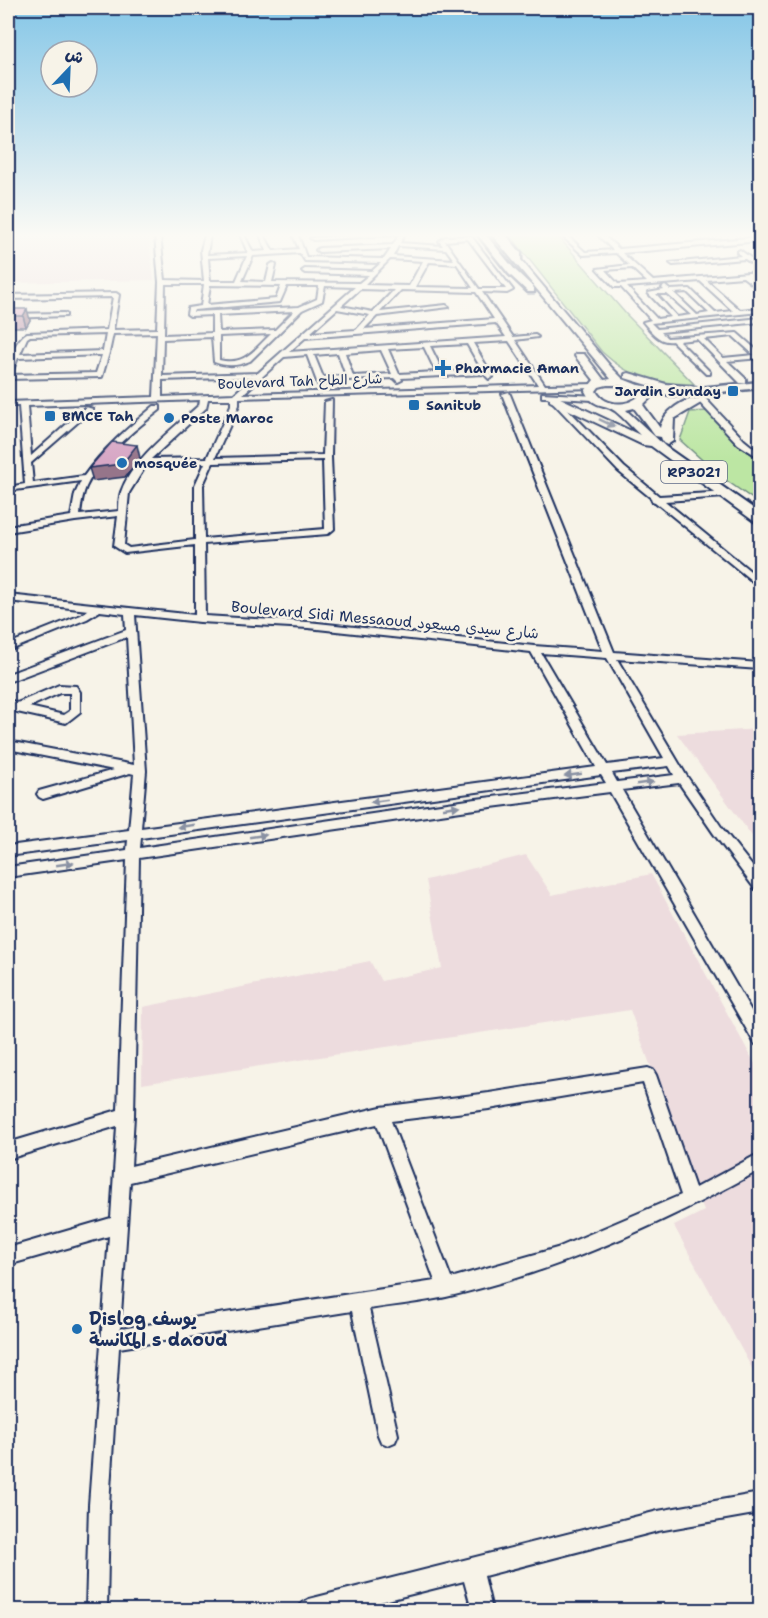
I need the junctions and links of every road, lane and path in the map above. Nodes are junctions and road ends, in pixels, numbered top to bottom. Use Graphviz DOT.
graph roads {
  1 [pos="65,311"];
  2 [pos="113,311"];
  3 [pos="161,311"];
  4 [pos="191,311"];
  5 [pos="271,311"];
  6 [pos="300,311"];
  7 [pos="329,311"];
  8 [pos="350,311"];
  9 [pos="378,311"];
  10 [pos="410,311"];
  11 [pos="448,311"];
  12 [pos="492,311"];
  13 [pos="546,311"];
  14 [pos="559,311"];
  15 [pos="645,311"];
  16 [pos="667,311"];
  17 [pos="688,311"];
  18 [pos="709,311"];
  19 [pos="754,311"];
  20 [pos="738,312"];
  21 [pos="375,314"];
  22 [pos="64,315"];
  23 [pos="214,315"];
  24 [pos="714,315"];
  25 [pos="8,316"];
  26 [pos="694,316"];
  27 [pos="675,318"];
  28 [pos="655,320"];
  29 [pos="760,320"];
  30 [pos="498,321"];
  31 [pos="457,324"];
  32 [pos="654,331"];
  33 [pos="109,332"];
  34 [pos="276,332"];
  35 [pos="356,332"];
  36 [pos="562,332"];
  37 [pos="58,334"];
  38 [pos="160,334"];
  39 [pos="215,335"];
  40 [pos="302,336"];
  41 [pos="535,337"];
  42 [pos="698,337"];
  43 [pos="512,339"];
  44 [pos="674,340"];
  45 [pos="468,342"];
  46 [pos="426,345"];
  47 [pos="384,348"];
  48 [pos="575,348"];
  49 [pos="362,350"];
  50 [pos="341,351"];
  51 [pos="106,353"];
  52 [pos="310,354"];
  53 [pos="281,355"];
  54 [pos="16,356"];
  55 [pos="597,356"];
  56 [pos="760,356"];
  57 [pos="720,360"];
  58 [pos="8,372"];
  59 [pos="486,372"];
  60 [pos="440,373"];
  61 [pos="708,373"];
  62 [pos="259,375"];
  63 [pos="395,375"];
  64 [pos="8,377"];
  65 [pos="158,378"];
  66 [pos="350,378"];
  67 [pos="321,379"];
  68 [pos="743,381"];
  69 [pos="620,382"];
  70 [pos="760,385"];
  71 [pos="494,387"];
  72 [pos="543,387"];
  73 [pos="638,388"];
  74 [pos="595,389"];
  75 [pos="403,391"];
  76 [pos="760,393"];
  77 [pos="506,394"];
  78 [pos="552,397"];
  79 [pos="702,397"];
  80 [pos="327,398"];
  81 [pos="235,401"];
  82 [pos="204,402"];
  83 [pos="640,402"];
  84 [pos="8,404"];
  85 [pos="158,404"];
  86 [pos="23,407"];
  87 [pos="617,407"];
  88 [pos="89,409"];
  89 [pos="8,411"];
  90 [pos="664,446"];
  91 [pos="760,456"];
  92 [pos="327,457"];
  93 [pos="210,459"];
  94 [pos="146,462"];
  95 [pos="27,463"];
  96 [pos="88,478"];
  97 [pos="29,486"];
  98 [pos="8,489"];
  99 [pos="725,494"];
  100 [pos="655,499"];
  101 [pos="760,506"];
  102 [pos="124,513"];
  103 [pos="75,518"];
  104 [pos="760,519"];
  105 [pos="8,529"];
  106 [pos="199,542"];
  107 [pos="760,583"];
  108 [pos="8,598"];
  109 [pos="98,608"];
  110 [pos="130,611"];
  111 [pos="200,619"];
  112 [pos="131,632"];
  113 [pos="8,648"];
  114 [pos="534,649"];
  115 [pos="610,655"];
  116 [pos="760,666"];
  117 [pos="8,678"];
  118 [pos="12,706"];
  119 [pos="8,745"];
  120 [pos="672,761"];
  121 [pos="135,771"];
  122 [pos="605,771"];
  123 [pos="682,778"];
  124 [pos="615,787"];
  125 [pos="43,794"];
  126 [pos="134,833"];
  127 [pos="8,851"];
  128 [pos="133,854"];
  129 [pos="8,872"];
  130 [pos="760,885"];
  131 [pos="760,1039"];
  132 [pos="381,1115"];
  133 [pos="126,1116"];
  134 [pos="8,1151"];
  135 [pos="760,1161"];
  136 [pos="122,1176"];
  137 [pos="691,1199"];
  138 [pos="117,1225"];
  139 [pos="8,1256"];
  140 [pos="446,1288"];
  141 [pos="359,1303"];
  142 [pos="110,1340"];
  143 [pos="388,1435"];
  144 [pos="760,1503"];
  145 [pos="472,1569"];
  146 [pos="96,1611"];
  147 [pos="309,1611"];
  148 [pos="482,1611"];
  1 -- 22 [label="street"];
  2 -- 33 [label="street"];
  3 -- 38 [label="street"];
  4 -- 23 [label="street"];
  5 -- 23 [label="street"];
  6 -- 34 [label="street"];
  7 -- 40 [label="street"];
  8 -- 21 [label="street"];
  9 -- 21 [label="street"];
  10 -- 21 [label="street"];
  11 -- 31 [label="street"];
  12 -- 30 [label="street"];
  13 -- 36 [label="highway"];
  14 -- 55 [label="highway"];
  15 -- 28 [label="street"];
  16 -- 27 [label="street"];
  17 -- 26 [label="street"];
  18 -- 24 [label="street"];
  19 -- 20 [label="street"];
  20 -- 24 [label="street"];
  21 -- 35 [label="street"];
  22 -- 25 [label="street"];
  22 -- 37 [label="street"];
  23 -- 39 [label="street"];
  24 -- 26 [label="street"];
  26 -- 27 [label="street"];
  27 -- 28 [label="street"];
  28 -- 32 [label="street"];
  29 -- 32 [label="street"];
  30 -- 31 [label="street"];
  30 -- 43 [label="street"];
  31 -- 35 [label="street"];
  32 -- 44 [label="street"];
  33 -- 37 [label="street"];
  33 -- 38 [label="street"];
  33 -- 51 [label="street"];
  34 -- 39 [label="street"];
  34 -- 39 [label="street"];
  35 -- 40 [label="street"];
  35 -- 49 [label="street"];
  37 -- 54 [label="street"];
  38 -- 39 [label="street"];
  38 -- 65 [label="street"];
  40 -- 53 [label="street"];
  41 -- 43 [label="street"];
  42 -- 44 [label="street"];
  42 -- 56 [label="street"];
  42 -- 57 [label="street"];
  43 -- 45 [label="street"];
  43 -- 72 [label="street"];
  44 -- 61 [label="street"];
  45 -- 46 [label="street"];
  45 -- 59 [label="street"];
  46 -- 47 [label="street"];
  46 -- 60 [label="street"];
  47 -- 49 [label="street"];
  47 -- 63 [label="street"];
  48 -- 74 [label="highway"];
  49 -- 50 [label="street"];
  50 -- 52 [label="street"];
  50 -- 66 [label="street"];
  51 -- 54 [label="street"];
  51 -- 64 [label="street"];
  52 -- 53 [label="street"];
  52 -- 67 [label="street"];
  53 -- 62 [label="street"];
  54 -- 58 [label="street"];
  55 -- 69 [label="highway"];
  55 -- 79 [label="highway"];
  56 -- 57 [label="street"];
  57 -- 68 [label="street"];
  59 -- 60 [label="street"];
  59 -- 71 [label="street"];
  60 -- 63 [label="street"];
  62 -- 65 [label="street"];
  62 -- 81 [label="street"];
  63 -- 66 [label="street"];
  63 -- 75 [label="street"];
  65 -- 85 [label="street"];
  66 -- 67 [label="street"];
  67 -- 80 [label="street"];
  69 -- 73 [label="highway"];
  69 -- 74 [label="highway"];
  70 -- 79 [label="main road"];
  71 -- 72 [label="street, Boulevard Tah شارع الطاح"];
  71 -- 75 [label="street, Boulevard Tah شارع الطاح"];
  72 -- 74 [label="street, Boulevard Tah شارع الطاح"];
  73 -- 79 [label="main road"];
  73 -- 83 [label="highway, RP3021"];
  74 -- 78 [label="street, Boulevard Tah شارع الطاح"];
  74 -- 87 [label="highway, RP3021"];
  75 -- 80 [label="street, Boulevard Tah شارع الطاح"];
  76 -- 79 [label="main road"];
  77 -- 78 [label="street, Boulevard Tah شارع الطاح"];
  77 -- 80 [label="street, Boulevard Tah شارع الطاح"];
  77 -- 115 [label="street"];
  78 -- 90 [label="highway, one-way"];
  78 -- 100 [label="street"];
  79 -- 83 [label="main road"];
  79 -- 90 [label="highway"];
  79 -- 91 [label="street"];
  80 -- 81 [label="street, Boulevard Tah شارع الطاح"];
  80 -- 92 [label="street"];
  81 -- 82 [label="street, Boulevard Tah شارع الطاح"];
  81 -- 93 [label="street"];
  82 -- 85 [label="street, Boulevard Tah شارع الطاح"];
  82 -- 94 [label="street"];
  83 -- 87 [label="highway, RP3021"];
  83 -- 90 [label="highway, RP3021"];
  84 -- 86 [label="street, Boulevard Tah شارع الطاح"];
  85 -- 86 [label="street, Boulevard Tah شارع الطاح"];
  85 -- 88 [label="street, Boulevard Tah شارع الطاح"];
  85 -- 96 [label="street"];
  86 -- 88 [label="street, Boulevard Tah شارع الطاح"];
  86 -- 89 [label="street, Boulevard Tah شارع الطاح"];
  86 -- 95 [label="street"];
  87 -- 90 [label="highway, RP3021"];
  88 -- 95 [label="street"];
  90 -- 99 [label="highway, RP3021"];
  90 -- 101 [label="highway, RP3021"];
  92 -- 93 [label="street"];
  92 -- 106 [label="street"];
  93 -- 94 [label="street"];
  93 -- 106 [label="street"];
  94 -- 102 [label="street"];
  95 -- 97 [label="street"];
  96 -- 97 [label="street"];
  96 -- 103 [label="street"];
  97 -- 98 [label="street"];
  99 -- 100 [label="street"];
  99 -- 104 [label="highway, RP3021"];
  100 -- 107 [label="street"];
  102 -- 103 [label="street"];
  102 -- 106 [label="street"];
  103 -- 105 [label="street"];
  106 -- 111 [label="street"];
  108 -- 109 [label="street, Boulevard Sidi Messaoud شارع سيدي مسعود"];
  109 -- 110 [label="street, Boulevard Sidi Messaoud شارع سيدي مسعود"];
  109 -- 113 [label="street"];
  110 -- 111 [label="street, Boulevard Sidi Messaoud شارع سيدي مسعود"];
  110 -- 112 [label="street"];
  111 -- 114 [label="street, Boulevard Sidi Messaoud شارع سيدي مسعود"];
  112 -- 117 [label="street"];
  112 -- 121 [label="street"];
  114 -- 115 [label="street, Boulevard Sidi Messaoud شارع سيدي مسعود"];
  114 -- 122 [label="street"];
  115 -- 116 [label="street, Boulevard Sidi Messaoud شارع سيدي مسعود"];
  115 -- 120 [label="street"];
  118 -- 118 [label="street"];
  119 -- 121 [label="street"];
  120 -- 122 [label="street"];
  120 -- 123 [label="street"];
  121 -- 125 [label="street"];
  121 -- 126 [label="street"];
  122 -- 124 [label="street"];
  122 -- 126 [label="street, one-way"];
  124 -- 123 [label="street, one-way"];
  123 -- 130 [label="street"];
  128 -- 124 [label="street, one-way"];
  124 -- 131 [label="street"];
  126 -- 127 [label="street"];
  126 -- 128 [label="street"];
  129 -- 128 [label="street, one-way"];
  128 -- 133 [label="street"];
  132 -- 136 [label="street"];
  132 -- 137 [label="street"];
  132 -- 140 [label="street"];
  133 -- 134 [label="street"];
  133 -- 136 [label="street"];
  135 -- 137 [label="street"];
  136 -- 138 [label="street"];
  137 -- 140 [label="street"];
  138 -- 139 [label="street"];
  138 -- 142 [label="street"];
  140 -- 141 [label="street"];
  141 -- 142 [label="street"];
  141 -- 143 [label="street"];
  142 -- 146 [label="street"];
  144 -- 145 [label="street"];
  145 -- 147 [label="street"];
  145 -- 148 [label="street"];
}
